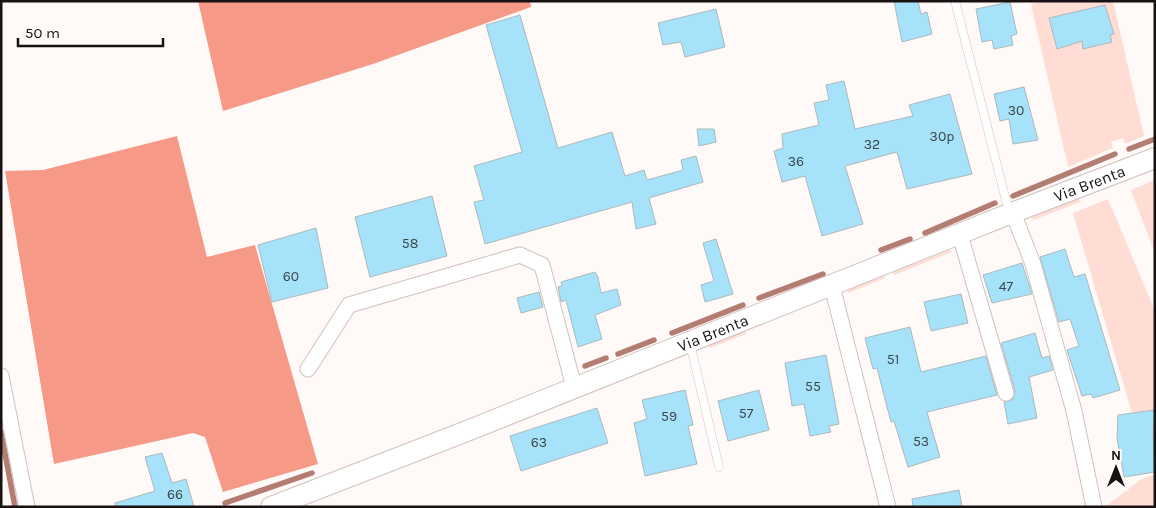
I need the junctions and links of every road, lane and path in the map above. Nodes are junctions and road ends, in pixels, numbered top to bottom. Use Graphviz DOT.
graph roads {
  1 [pos="955,1"];
  2 [pos="1155,158"];
  3 [pos="1011,213"];
  4 [pos="960,235"];
  5 [pos="836,284"];
  6 [pos="690,342"];
  7 [pos="308,369"];
  8 [pos="1,376"];
  9 [pos="574,387"];
  10 [pos="1006,393"];
  11 [pos="719,467"];
  12 [pos="27,507"];
  13 [pos="272,507"];
  14 [pos="888,507"];
  15 [pos="1094,507"];
  1 -- 3 [label="lane"];
  2 -- 3 [label="street, Via Brenta"];
  3 -- 4 [label="street, Via Brenta"];
  3 -- 15 [label="street"];
  4 -- 5 [label="street, Via Brenta"];
  4 -- 10 [label="street"];
  5 -- 6 [label="street, Via Brenta"];
  5 -- 14 [label="street"];
  6 -- 9 [label="street, Via Brenta"];
  6 -- 11 [label="lane"];
  7 -- 9 [label="street"];
  8 -- 12 [label="street"];
  9 -- 13 [label="street, Via Brenta"];
}
